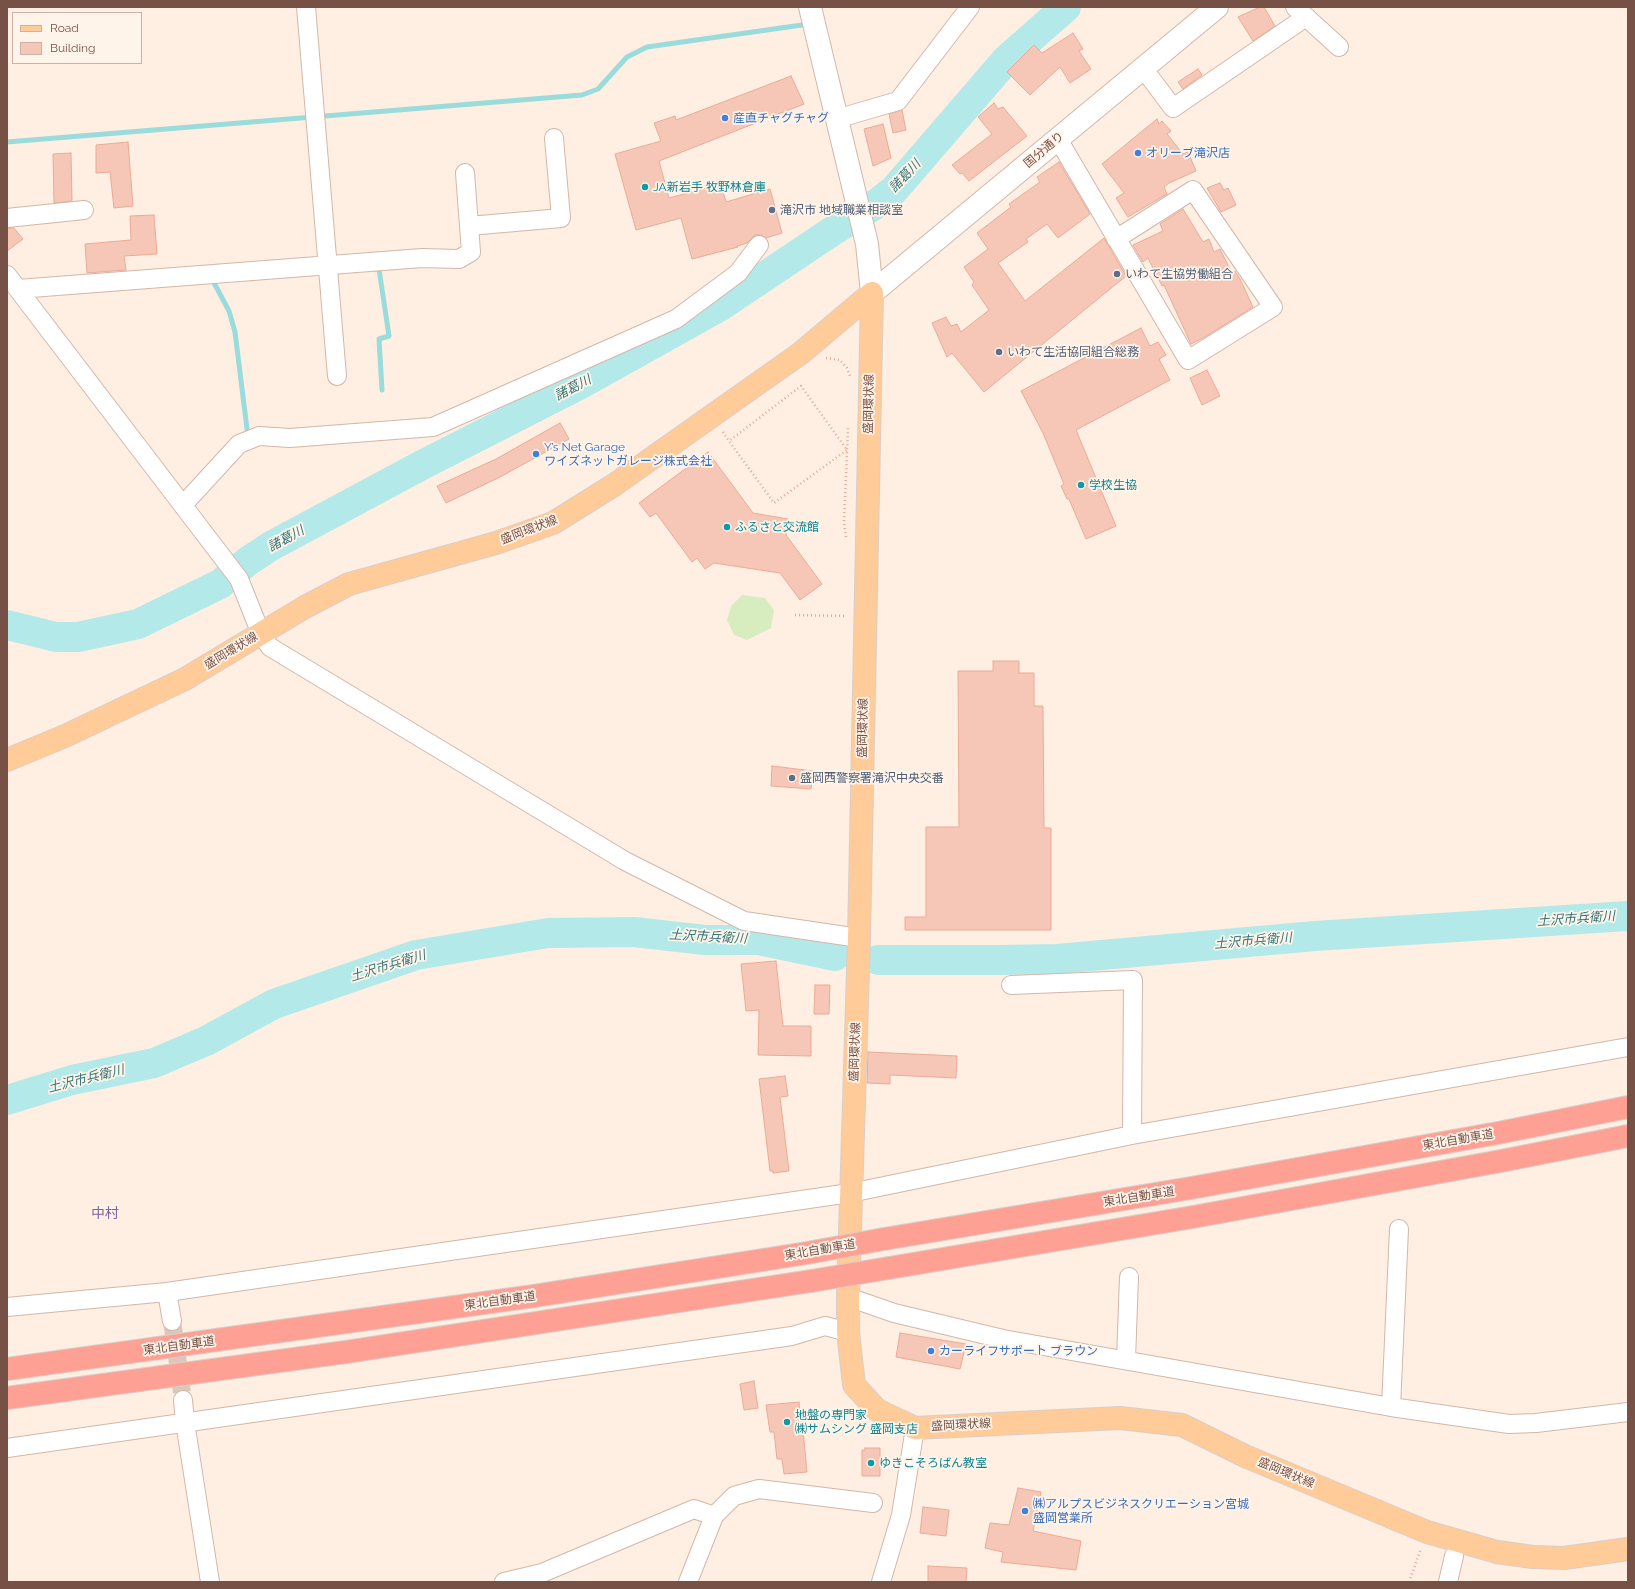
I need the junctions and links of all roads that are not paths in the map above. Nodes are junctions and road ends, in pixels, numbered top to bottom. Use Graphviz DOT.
graph roads {
  1 [pos="306,7"];
  2 [pos="810,7"];
  3 [pos="970,7"];
  4 [pos="1217,7"];
  5 [pos="1300,12"];
  6 [pos="1338,46"];
  7 [pos="1143,68"];
  8 [pos="836,119"];
  9 [pos="554,138"];
  10 [pos="1058,139"];
  11 [pos="465,173"];
  12 [pos="84,210"];
  13 [pos="7,218"];
  14 [pos="469,226"];
  15 [pos="1116,239"];
  16 [pos="759,245"];
  17 [pos="328,270"];
  18 [pos="7,275"];
  19 [pos="18,289"];
  20 [pos="872,293"];
  21 [pos="337,376"];
  22 [pos="183,505"];
  23 [pos="261,634"];
  24 [pos="7,760"];
  25 [pos="859,938"];
  26 [pos="1011,985"];
  27 [pos="1628,1047"];
  28 [pos="1628,1107"];
  29 [pos="1132,1135"];
  30 [pos="1628,1136"];
  31 [pos="850,1193"];
  32 [pos="1398,1229"];
  33 [pos="1129,1277"];
  34 [pos="167,1292"];
  35 [pos="848,1297"];
  36 [pos="7,1307"];
  37 [pos="172,1321"];
  38 [pos="848,1332"];
  39 [pos="1126,1360"];
  40 [pos="7,1369"];
  41 [pos="7,1398"];
  42 [pos="183,1400"];
  43 [pos="1391,1407"];
  44 [pos="1628,1412"];
  45 [pos="185,1422"];
  46 [pos="915,1428"];
  47 [pos="7,1448"];
  48 [pos="873,1503"];
  49 [pos="714,1516"];
  50 [pos="1628,1549"];
  51 [pos="1454,1556"];
  52 [pos="210,1582"];
  53 [pos="504,1582"];
  54 [pos="688,1582"];
  55 [pos="881,1582"];
  56 [pos="1448,1582"];
  1 -- 17 [label="street"];
  2 -- 8 [label="street"];
  3 -- 8 [label="street"];
  4 -- 7 [label="street, 国分通り"];
  5 -- 6 [label="street"];
  5 -- 7 [label="street"];
  7 -- 10 [label="street, 国分通り"];
  8 -- 20 [label="street"];
  9 -- 14 [label="street"];
  10 -- 15 [label="street"];
  10 -- 20 [label="street, 国分通り"];
  11 -- 14 [label="street"];
  12 -- 13 [label="street"];
  14 -- 17 [label="street"];
  15 -- 15 [label="street"];
  16 -- 22 [label="street"];
  17 -- 19 [label="street"];
  17 -- 21 [label="street"];
  18 -- 19 [label="street"];
  19 -- 22 [label="street"];
  20 -- 23 [label="main road, 盛岡環状線"];
  20 -- 25 [label="main road, 盛岡環状線"];
  22 -- 23 [label="street"];
  23 -- 24 [label="main road, 盛岡環状線"];
  23 -- 25 [label="street"];
  25 -- 31 [label="main road, 盛岡環状線"];
  26 -- 29 [label="street"];
  27 -- 29 [label="street"];
  28 -- 40 [label="highway, 東北自動車道, bridge"];
  29 -- 31 [label="street"];
  30 -- 41 [label="highway, bridge"];
  31 -- 34 [label="street"];
  31 -- 35 [label="main road, 盛岡環状線"];
  32 -- 43 [label="street"];
  33 -- 39 [label="street"];
  34 -- 36 [label="street"];
  34 -- 37 [label="street"];
  35 -- 38 [label="main road, 盛岡環状線"];
  35 -- 39 [label="street"];
  38 -- 45 [label="street"];
  38 -- 46 [label="main road, 盛岡環状線"];
  39 -- 43 [label="street"];
  42 -- 45 [label="street"];
  43 -- 44 [label="street"];
  45 -- 47 [label="street"];
  45 -- 52 [label="street"];
  46 -- 50 [label="main road, 盛岡環状線"];
  46 -- 55 [label="street"];
  48 -- 49 [label="street"];
  49 -- 53 [label="street"];
  49 -- 54 [label="street"];
  51 -- 56 [label="street"];
}
